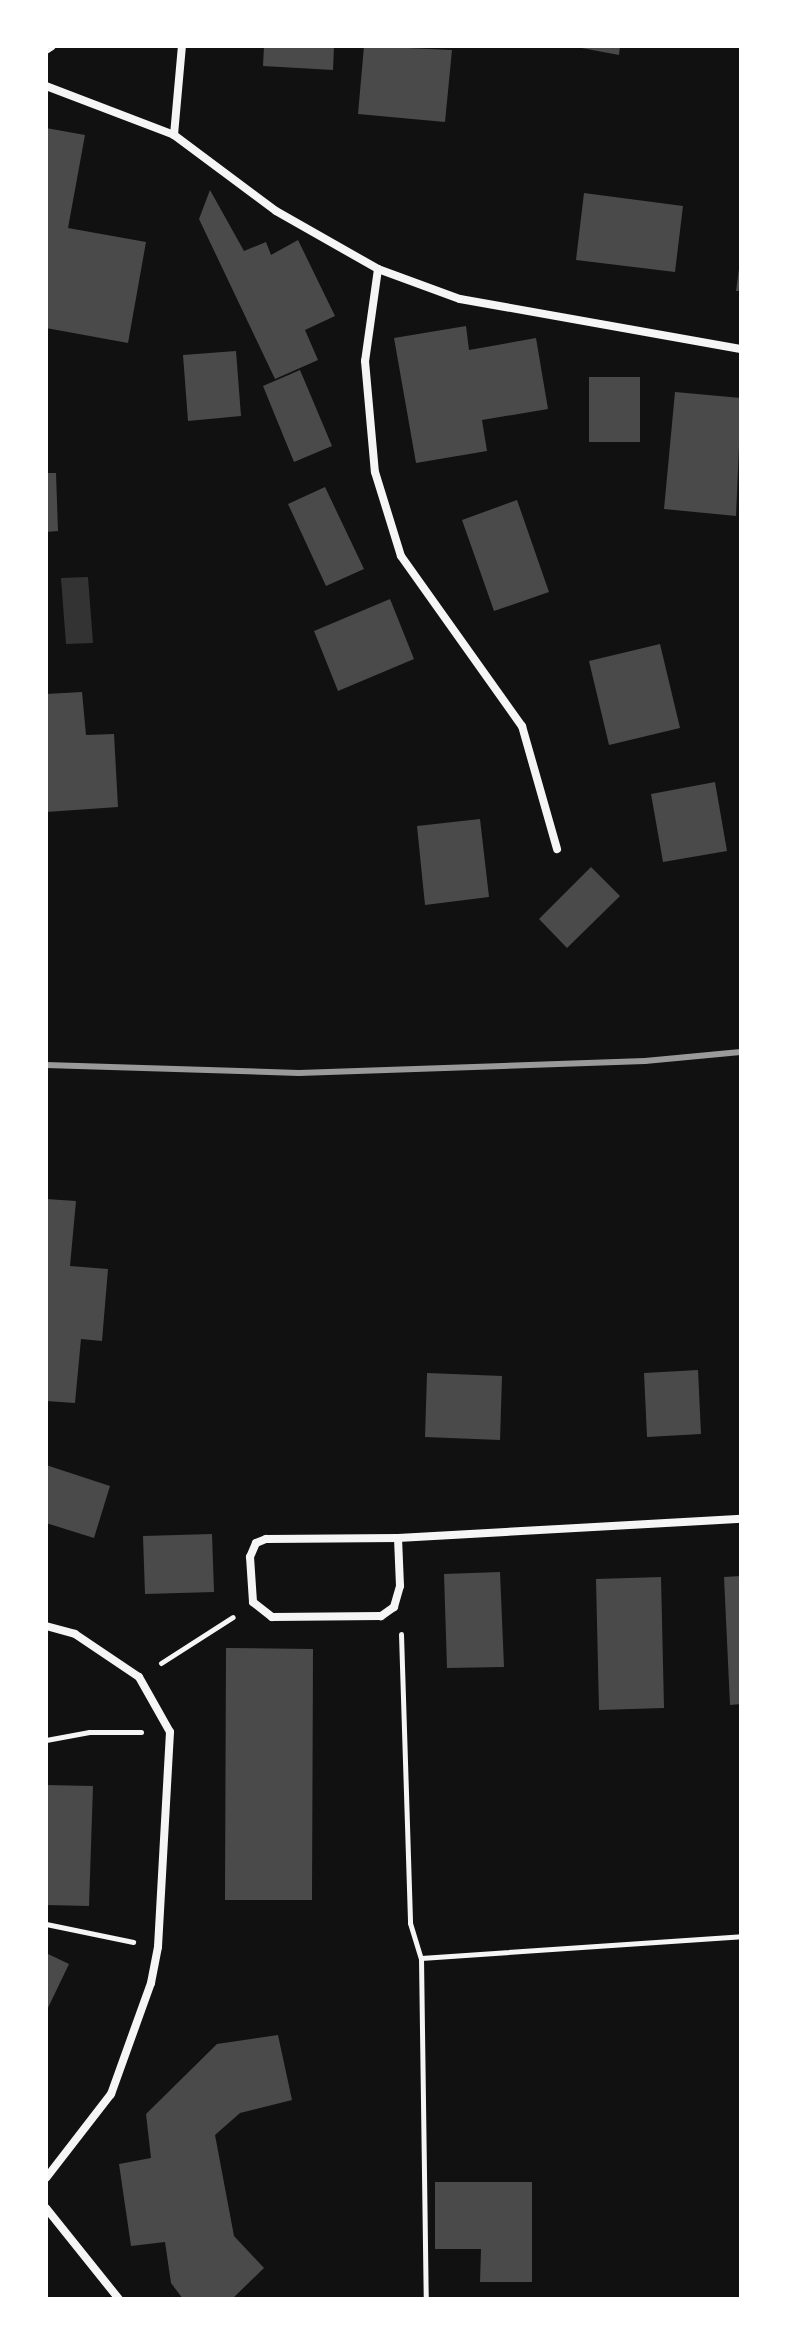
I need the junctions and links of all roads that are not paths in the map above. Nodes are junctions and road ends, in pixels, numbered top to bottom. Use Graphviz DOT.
graph roads {
  1 [pos="52,46"];
  2 [pos="182,46"];
  3 [pos="46,50"];
  4 [pos="46,86"];
  5 [pos="174,135"];
  6 [pos="378,269"];
  7 [pos="741,349"];
  8 [pos="557,849"];
  9 [pos="741,1519"];
  10 [pos="398,1538"];
  11 [pos="46,1626"];
  12 [pos="46,2178"];
  13 [pos="46,2208"];
  14 [pos="119,2299"];
  1 -- 3 [label="street"];
  2 -- 5 [label="street"];
  4 -- 5 [label="street"];
  5 -- 6 [label="street"];
  6 -- 7 [label="street"];
  6 -- 8 [label="street"];
  9 -- 10 [label="street"];
  10 -- 10 [label="street"];
  11 -- 12 [label="street"];
  13 -- 14 [label="street"];
}
